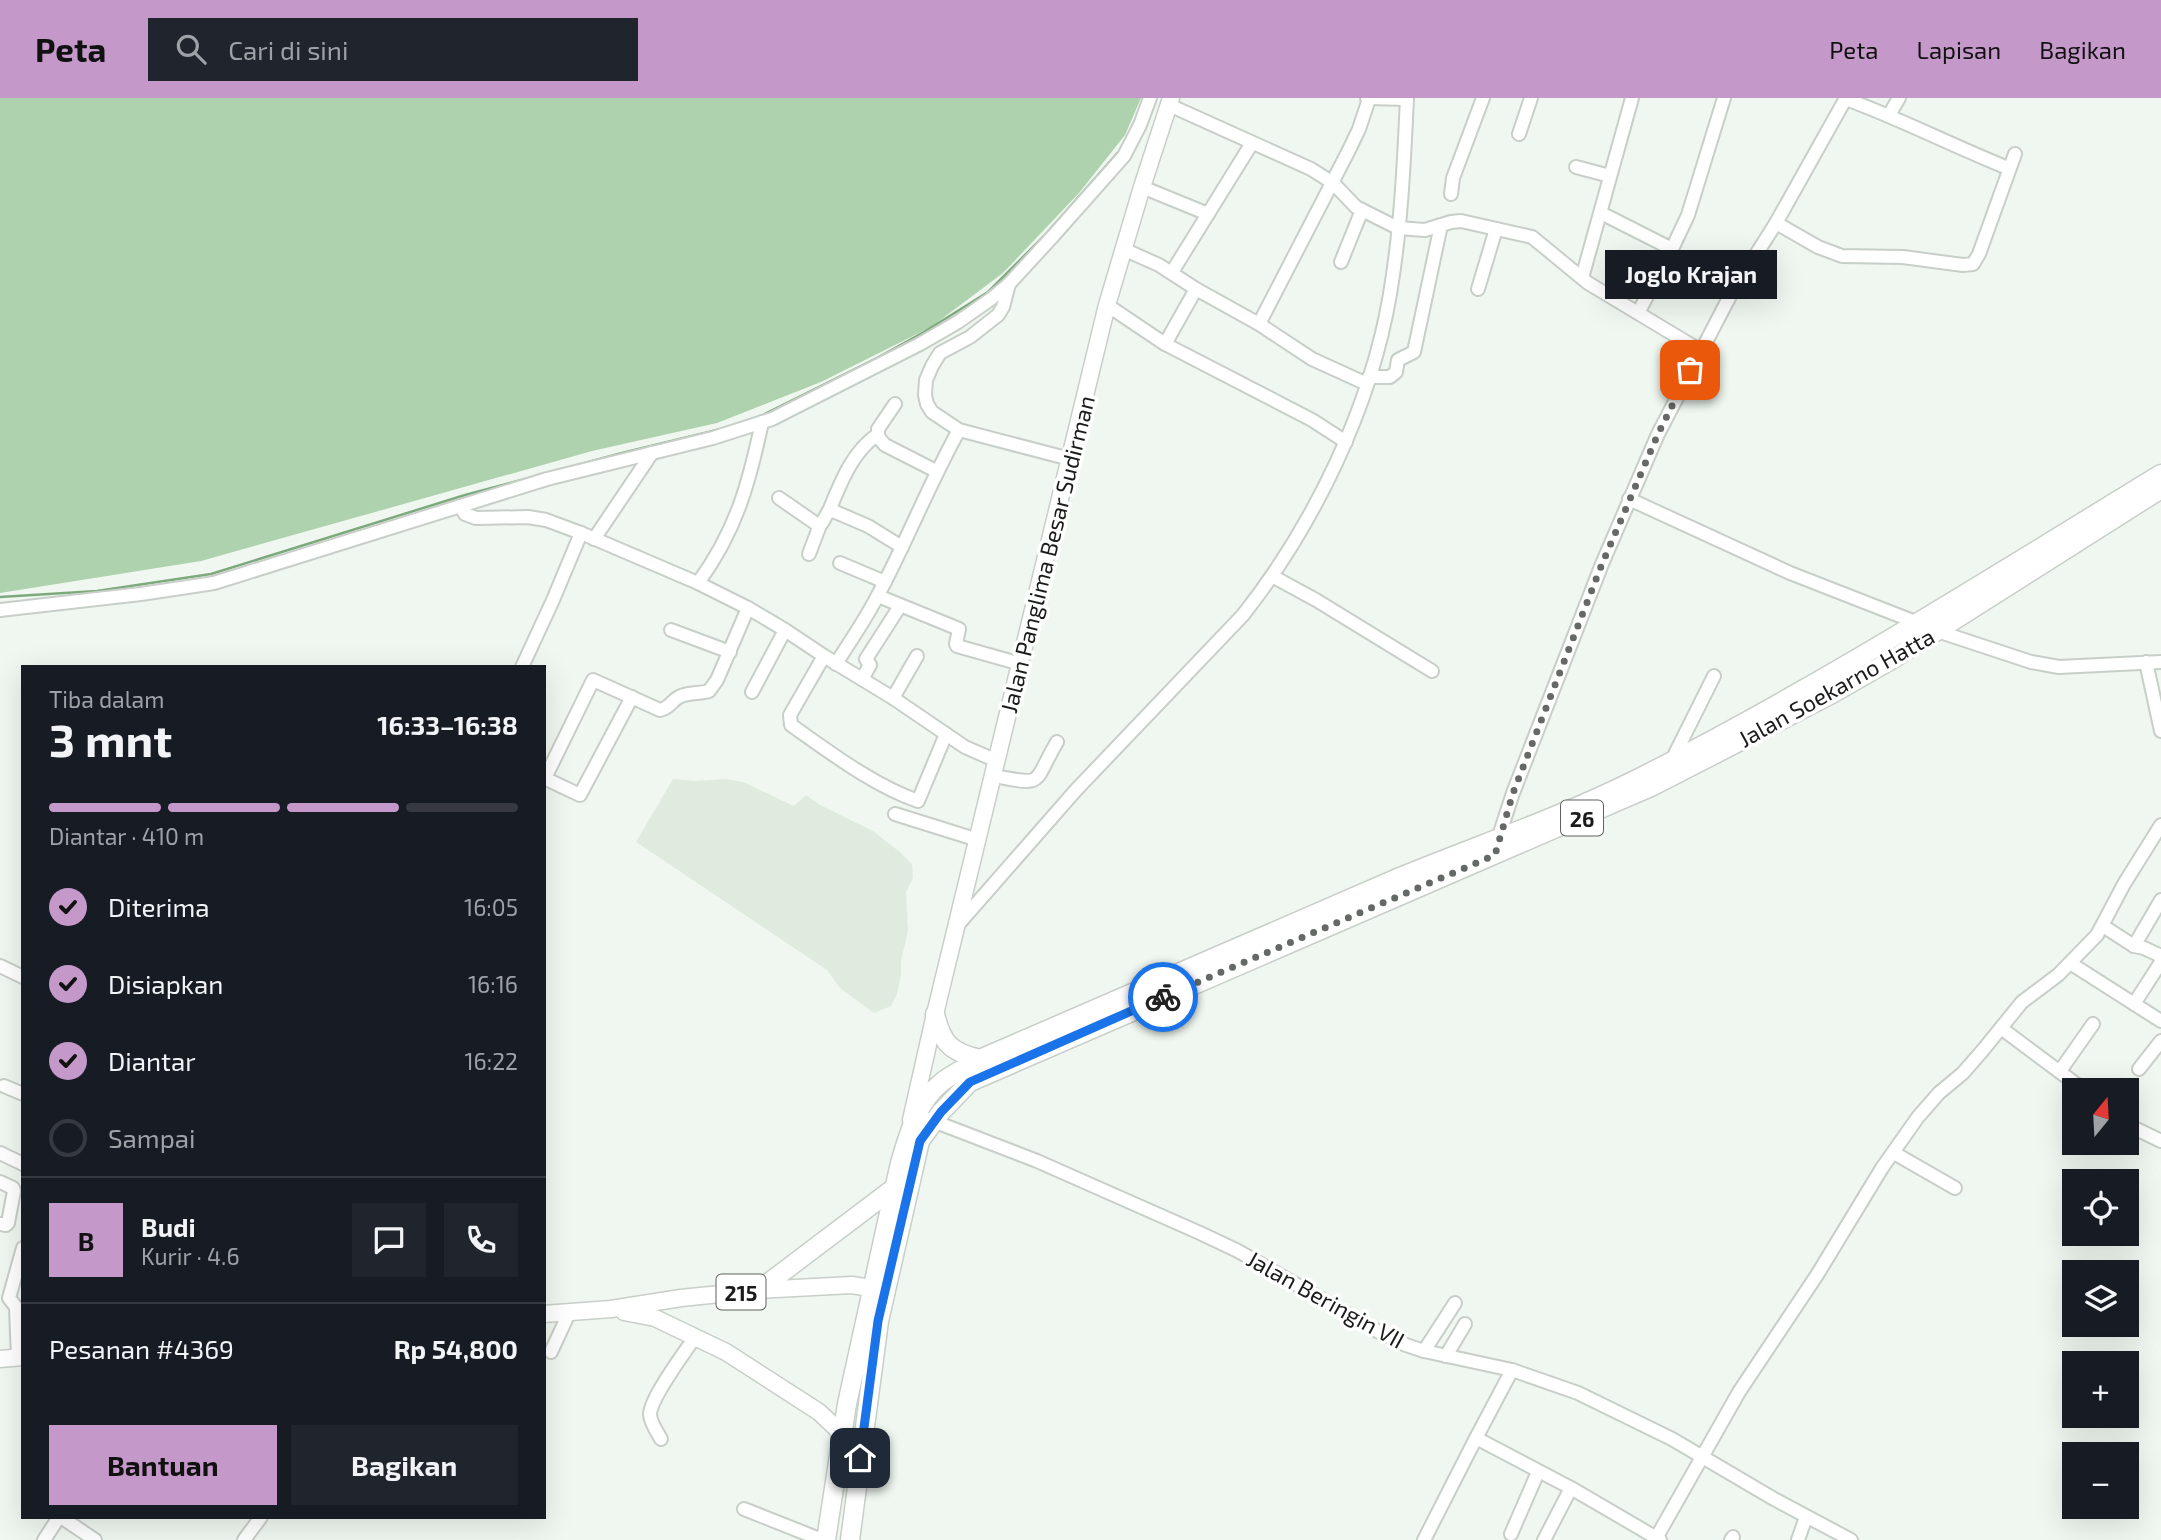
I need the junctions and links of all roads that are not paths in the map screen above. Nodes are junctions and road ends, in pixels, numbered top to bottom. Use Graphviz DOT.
graph roads {
  1 [pos="1150,98"];
  2 [pos="1368,98"];
  3 [pos="1483,98"];
  4 [pos="1531,98"];
  5 [pos="1632,98"];
  6 [pos="1724,98"];
  7 [pos="1846,98"];
  8 [pos="1899,98"];
  9 [pos="1407,99"];
  10 [pos="1170,102"];
  11 [pos="1889,115"];
  12 [pos="1519,134"];
  13 [pos="1252,143"];
  14 [pos="2015,154"];
  15 [pos="1576,167"];
  16 [pos="2008,168"];
  17 [pos="1610,177"];
  18 [pos="1333,183"];
  19 [pos="1142,187"];
  20 [pos="1451,194"];
  21 [pos="1362,210"];
  22 [pos="1601,213"];
  23 [pos="1208,214"];
  24 [pos="1776,223"];
  25 [pos="1441,225"];
  26 [pos="1398,228"];
  27 [pos="1496,229"];
  28 [pos="1123,249"];
  29 [pos="1672,249"];
  30 [pos="1341,262"];
  31 [pos="1172,272"];
  32 [pos="1582,278"];
  33 [pos="1009,284"];
  34 [pos="1196,289"];
  35 [pos="1478,289"];
  36 [pos="1107,305"];
  37 [pos="1638,313"];
  38 [pos="1259,324"];
  39 [pos="1165,344"];
  40 [pos="1701,351"];
  41 [pos="1368,380"];
  42 [pos="895,404"];
  43 [pos="762,422"];
  44 [pos="959,430"];
  45 [pos="877,435"];
  46 [pos="1346,442"];
  47 [pos="652,453"];
  48 [pos="1070,459"];
  49 [pos="936,471"];
  50 [pos="2161,474"];
  51 [pos="2161,489"];
  52 [pos="779,498"];
  53 [pos="1629,499"];
  54 [pos="460,506"];
  55 [pos="829,511"];
  56 [pos="820,525"];
  57 [pos="581,533"];
  58 [pos="594,539"];
  59 [pos="902,547"];
  60 [pos="809,554"];
  61 [pos="840,563"];
  62 [pos="1272,576"];
  63 [pos="885,582"];
  64 [pos="698,583"];
  65 [pos="877,596"];
  66 [pos="900,606"];
  67 [pos="748,608"];
  68 [pos="0,610"];
  69 [pos="1918,623"];
  70 [pos="671,630"];
  71 [pos="785,630"];
  72 [pos="1937,631"];
  73 [pos="730,652"];
  74 [pos="824,656"];
  75 [pos="917,656"];
  76 [pos="2146,662"];
  77 [pos="2161,662"];
  78 [pos="836,664"];
  79 [pos="1021,664"];
  80 [pos="523,665"];
  81 [pos="1432,671"];
  82 [pos="1714,676"];
  83 [pos="862,679"];
  84 [pos="752,692"];
  85 [pos="632,696"];
  86 [pos="894,698"];
  87 [pos="2161,731"];
  88 [pos="946,734"];
  89 [pos="1058,743"];
  90 [pos="1672,760"];
  91 [pos="996,768"];
  92 [pos="546,776"];
  93 [pos="546,778"];
  94 [pos="895,814"];
  95 [pos="2161,825"];
  96 [pos="978,840"];
  97 [pos="1497,847"];
  98 [pos="2161,901"];
  99 [pos="2103,926"];
  100 [pos="956,928"];
  101 [pos="2134,946"];
  102 [pos="2161,956"];
  103 [pos="2161,962"];
  104 [pos="2070,963"];
  105 [pos="0,966"];
  106 [pos="21,976"];
  107 [pos="1180,981"];
  108 [pos="2134,1004"];
  109 [pos="935,1014"];
  110 [pos="2159,1016"];
  111 [pos="2093,1024"];
  112 [pos="2001,1028"];
  113 [pos="2161,1041"];
  114 [pos="926,1055"];
  115 [pos="980,1059"];
  116 [pos="2139,1069"];
  117 [pos="2060,1072"];
  118 [pos="2068,1078"];
  119 [pos="943,1081"];
  120 [pos="970,1082"];
  121 [pos="1,1087"];
  122 [pos="21,1090"];
  123 [pos="928,1096"];
  124 [pos="922,1116"];
  125 [pos="2139,1130"];
  126 [pos="914,1137"];
  127 [pos="2161,1141"];
  128 [pos="0,1153"];
  129 [pos="1894,1153"];
  130 [pos="21,1163"];
  131 [pos="0,1182"];
  132 [pos="894,1188"];
  133 [pos="1955,1188"];
  134 [pos="0,1224"];
  135 [pos="21,1255"];
  136 [pos="879,1289"];
  137 [pos="759,1290"];
  138 [pos="681,1298"];
  139 [pos="1455,1303"];
  140 [pos="611,1309"];
  141 [pos="569,1313"];
  142 [pos="546,1314"];
  143 [pos="1465,1324"];
  144 [pos="689,1333"];
  145 [pos="1424,1351"];
  146 [pos="551,1352"];
  147 [pos="1446,1356"];
  148 [pos="20,1358"];
  149 [pos="0,1359"];
  150 [pos="1512,1370"];
  151 [pos="868,1395"];
  152 [pos="819,1412"];
  153 [pos="845,1419"];
  154 [pos="1476,1438"];
  155 [pos="661,1439"];
  156 [pos="840,1451"];
  157 [pos="1703,1456"];
  158 [pos="1538,1472"];
  159 [pos="1571,1488"];
  160 [pos="744,1509"];
  161 [pos="1806,1517"];
  162 [pos="59,1519"];
  163 [pos="63,1519"];
  164 [pos="260,1519"];
  165 [pos="1511,1534"];
  166 [pos="1830,1535"];
  167 [pos="1657,1539"];
  168 [pos="44,1540"];
  169 [pos="95,1540"];
  170 [pos="244,1540"];
  171 [pos="824,1540"];
  172 [pos="850,1540"];
  173 [pos="1424,1540"];
  174 [pos="1544,1540"];
  175 [pos="1798,1540"];
  176 [pos="1851,1540"];
  1 -- 33 [label="street"];
  2 -- 9 [label="street"];
  2 -- 18 [label="street"];
  3 -- 20 [label="street"];
  4 -- 12 [label="street"];
  5 -- 17 [label="street"];
  6 -- 29 [label="street"];
  7 -- 11 [label="street"];
  7 -- 24 [label="street"];
  8 -- 11 [label="street"];
  9 -- 26 [label="street"];
  10 -- 13 [label="street"];
  10 -- 19 [label="main road, Jalan Panglima Besar Sudirman"];
  11 -- 16 [label="street"];
  13 -- 18 [label="street"];
  13 -- 23 [label="street"];
  14 -- 16 [label="street"];
  15 -- 17 [label="street"];
  16 -- 24 [label="street"];
  17 -- 22 [label="street"];
  18 -- 21 [label="street"];
  18 -- 38 [label="street"];
  19 -- 23 [label="street"];
  19 -- 28 [label="main road, Jalan Panglima Besar Sudirman"];
  21 -- 26 [label="street"];
  21 -- 30 [label="street"];
  22 -- 29 [label="street"];
  22 -- 32 [label="street"];
  23 -- 31 [label="street"];
  24 -- 40 [label="street"];
  25 -- 26 [label="street"];
  25 -- 27 [label="street"];
  25 -- 41 [label="street"];
  26 -- 41 [label="street"];
  27 -- 32 [label="street"];
  27 -- 35 [label="street"];
  28 -- 31 [label="street"];
  28 -- 36 [label="main road, Jalan Panglima Besar Sudirman"];
  29 -- 37 [label="street"];
  31 -- 34 [label="street"];
  32 -- 37 [label="street"];
  33 -- 43 [label="street"];
  33 -- 44 [label="street"];
  34 -- 38 [label="street"];
  34 -- 39 [label="street"];
  36 -- 39 [label="street"];
  36 -- 48 [label="main road, Jalan Panglima Besar Sudirman"];
  37 -- 40 [label="street"];
  38 -- 41 [label="street"];
  39 -- 46 [label="street"];
  40 -- 53 [label="street"];
  41 -- 46 [label="street"];
  42 -- 45 [label="street"];
  43 -- 47 [label="street"];
  43 -- 64 [label="street"];
  44 -- 48 [label="street"];
  44 -- 49 [label="street"];
  45 -- 49 [label="street"];
  45 -- 55 [label="street"];
  46 -- 62 [label="street"];
  47 -- 54 [label="street"];
  47 -- 58 [label="street"];
  48 -- 79 [label="main road, Jalan Panglima Besar Sudirman"];
  49 -- 59 [label="street"];
  50 -- 69 [label="highway, Jalan Soekarno Hatta / 26"];
  51 -- 72 [label="highway, Jalan Soekarno Hatta / 26"];
  52 -- 56 [label="street"];
  53 -- 69 [label="street"];
  53 -- 97 [label="street"];
  54 -- 57 [label="street"];
  54 -- 68 [label="street"];
  55 -- 56 [label="street"];
  55 -- 59 [label="street"];
  56 -- 60 [label="street"];
  57 -- 58 [label="street"];
  57 -- 80 [label="street"];
  58 -- 64 [label="street"];
  59 -- 63 [label="street"];
  61 -- 63 [label="street"];
  62 -- 81 [label="street"];
  62 -- 100 [label="street"];
  63 -- 65 [label="street"];
  64 -- 67 [label="street"];
  65 -- 66 [label="street"];
  65 -- 78 [label="street"];
  66 -- 79 [label="street"];
  66 -- 83 [label="street"];
  67 -- 71 [label="street"];
  67 -- 73 [label="street"];
  69 -- 90 [label="highway, Jalan Soekarno Hatta / 26"];
  70 -- 73 [label="street"];
  71 -- 74 [label="street"];
  71 -- 84 [label="street"];
  72 -- 76 [label="street"];
  72 -- 97 [label="highway, Jalan Soekarno Hatta / 26"];
  73 -- 85 [label="street"];
  74 -- 78 [label="street"];
  74 -- 88 [label="street"];
  75 -- 86 [label="street"];
  76 -- 77 [label="street"];
  76 -- 87 [label="street"];
  78 -- 83 [label="street"];
  79 -- 91 [label="main road, Jalan Panglima Besar Sudirman"];
  82 -- 90 [label="street"];
  83 -- 86 [label="street"];
  85 -- 92 [label="street"];
  85 -- 93 [label="street"];
  86 -- 88 [label="street"];
  88 -- 91 [label="street"];
  89 -- 91 [label="street"];
  90 -- 97 [label="highway, Jalan Soekarno Hatta / 26"];
  91 -- 96 [label="main road, Jalan Panglima Besar Sudirman"];
  94 -- 96 [label="street"];
  95 -- 99 [label="street"];
  96 -- 100 [label="main road, Jalan Panglima Besar Sudirman"];
  97 -- 107 [label="highway, Jalan Soekarno Hatta / 26"];
  98 -- 101 [label="street"];
  99 -- 101 [label="street"];
  99 -- 104 [label="street"];
  100 -- 109 [label="main road, Jalan Panglima Besar Sudirman"];
  101 -- 102 [label="street"];
  103 -- 108 [label="street"];
  104 -- 108 [label="street"];
  104 -- 112 [label="street"];
  105 -- 106 [label="street"];
  107 -- 115 [label="highway, Jalan Soekarno Hatta / 26"];
  107 -- 120 [label="highway, Jalan Soekarno Hatta / 26"];
  108 -- 110 [label="street"];
  109 -- 114 [label="main road, Jalan Panglima Besar Sudirman"];
  109 -- 115 [label="highway"];
  111 -- 117 [label="street"];
  112 -- 117 [label="street"];
  112 -- 129 [label="street"];
  113 -- 116 [label="street"];
  114 -- 119 [label="main road"];
  114 -- 123 [label="main road"];
  114 -- 124 [label="main road"];
  115 -- 119 [label="highway, 26"];
  117 -- 118 [label="street"];
  119 -- 120 [label="main road"];
  119 -- 123 [label="highway, 26"];
  120 -- 124 [label="highway, 26"];
  121 -- 122 [label="street"];
  123 -- 124 [label="highway, 26"];
  124 -- 126 [label="highway, 26"];
  124 -- 145 [label="street, Jalan Beringin VII"];
  125 -- 127 [label="street"];
  126 -- 132 [label="highway, 26"];
  126 -- 136 [label="highway, 26"];
  128 -- 130 [label="street"];
  129 -- 133 [label="street"];
  129 -- 157 [label="street"];
  131 -- 134 [label="street"];
  132 -- 136 [label="highway, 26"];
  132 -- 137 [label="highway, 215"];
  135 -- 148 [label="street"];
  136 -- 137 [label="main road, 215"];
  136 -- 151 [label="highway, 26"];
  136 -- 153 [label="highway, 26"];
  137 -- 138 [label="main road, 215"];
  138 -- 140 [label="main road, 215"];
  138 -- 144 [label="main road"];
  139 -- 145 [label="street"];
  140 -- 141 [label="main road, 215"];
  140 -- 144 [label="main road, 215"];
  141 -- 142 [label="main road, 215"];
  141 -- 146 [label="street"];
  143 -- 147 [label="street"];
  144 -- 152 [label="main road, 215"];
  144 -- 155 [label="street"];
  145 -- 147 [label="street, Jalan Beringin VII"];
  147 -- 150 [label="street, Jalan Beringin VII"];
  148 -- 149 [label="main road"];
  150 -- 154 [label="street"];
  150 -- 157 [label="street, Jalan Beringin VII"];
  151 -- 153 [label="main road"];
  151 -- 172 [label="highway, 26"];
  152 -- 153 [label="main road"];
  152 -- 156 [label="main road, 215"];
  153 -- 156 [label="highway, 26"];
  154 -- 158 [label="street"];
  154 -- 173 [label="street"];
  156 -- 171 [label="highway, 26"];
  157 -- 161 [label="street, Jalan Beringin VII"];
  157 -- 167 [label="street"];
  158 -- 159 [label="street"];
  158 -- 165 [label="street"];
  159 -- 167 [label="street"];
  159 -- 174 [label="street"];
  160 -- 171 [label="street"];
  161 -- 166 [label="street, Jalan Beringin VII"];
  161 -- 175 [label="street"];
  162 -- 168 [label="street"];
  163 -- 169 [label="street"];
  164 -- 170 [label="street"];
  166 -- 176 [label="street, Jalan Beringin VII"];
}
